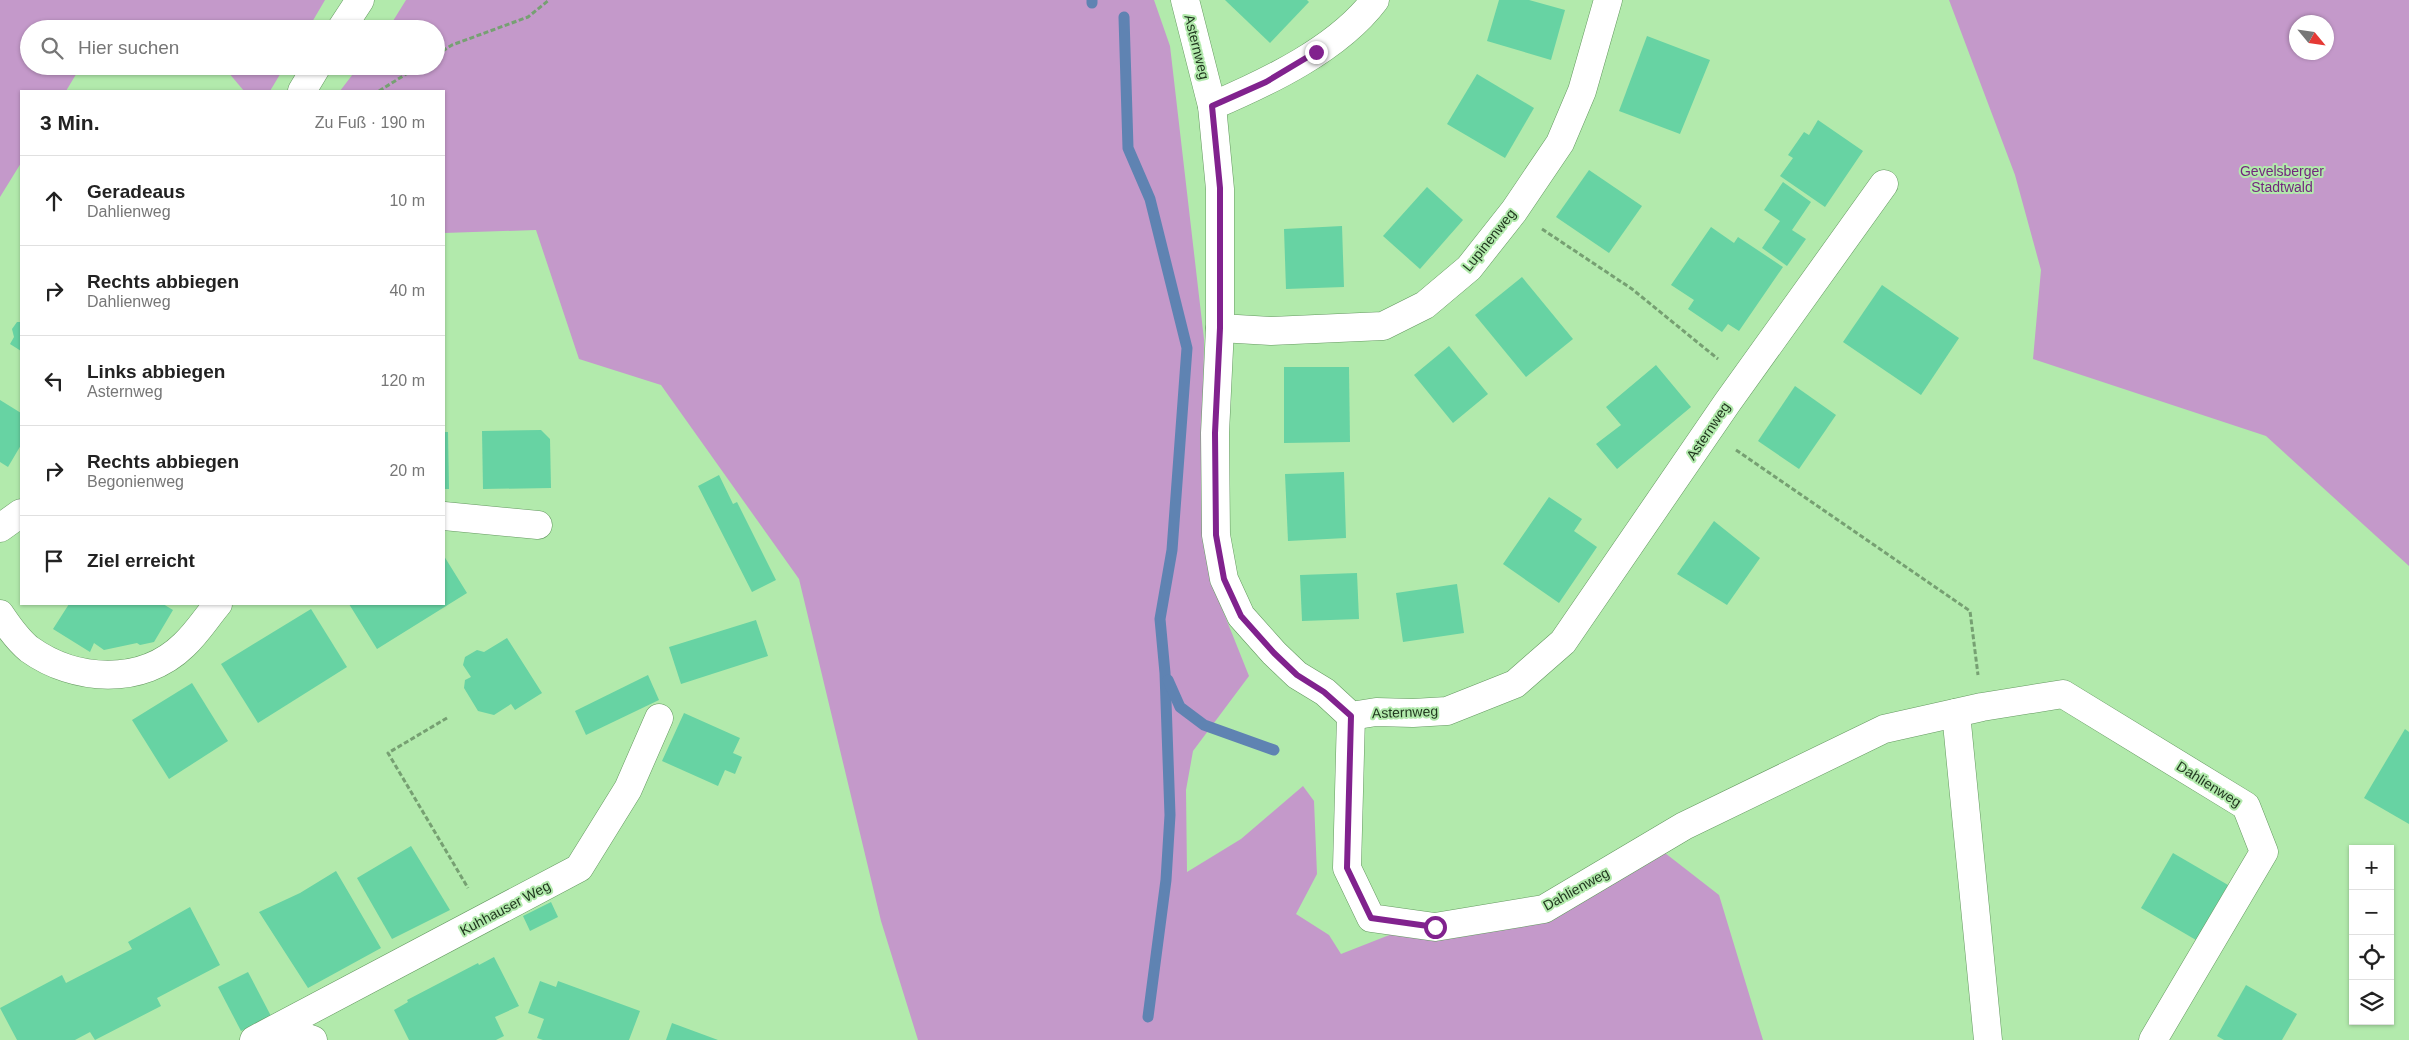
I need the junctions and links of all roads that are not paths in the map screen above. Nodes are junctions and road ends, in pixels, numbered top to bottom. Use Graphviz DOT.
graph roads {
  1 [pos="360,0"];
  2 [pos="1185,0"];
  3 [pos="1375,0"];
  4 [pos="1608,0"];
  5 [pos="347,20"];
  6 [pos="312,75"];
  7 [pos="303,90"];
  8 [pos="1212,106"];
  9 [pos="1884,184"];
  10 [pos="1220,328"];
  11 [pos="20,514"];
  12 [pos="445,516"];
  13 [pos="538,524"];
  14 [pos="0,528"];
  15 [pos="217,605"];
  16 [pos="0,614"];
  17 [pos="1969,710"];
  18 [pos="1351,716"];
  19 [pos="659,718"];
  20 [pos="279,1028"];
  21 [pos="254,1040"];
  22 [pos="313,1040"];
  23 [pos="1988,1040"];
  24 [pos="2153,1040"];
  1 -- 5 [label="street"];
  2 -- 8 [label="street, Asternweg"];
  3 -- 8 [label="street"];
  4 -- 10 [label="street, Lupinenweg"];
  6 -- 7 [label="street"];
  8 -- 10 [label="street, Asternweg"];
  9 -- 18 [label="street, Asternweg"];
  10 -- 18 [label="street, Asternweg"];
  11 -- 14 [label="street"];
  12 -- 13 [label="street"];
  15 -- 16 [label="street"];
  17 -- 18 [label="street, Dahlienweg"];
  17 -- 23 [label="street"];
  17 -- 24 [label="street, Dahlienweg"];
  19 -- 20 [label="street, Kuhhauser Weg"];
  20 -- 21 [label="street, Kuhhauser Weg"];
  20 -- 22 [label="street"];
}
